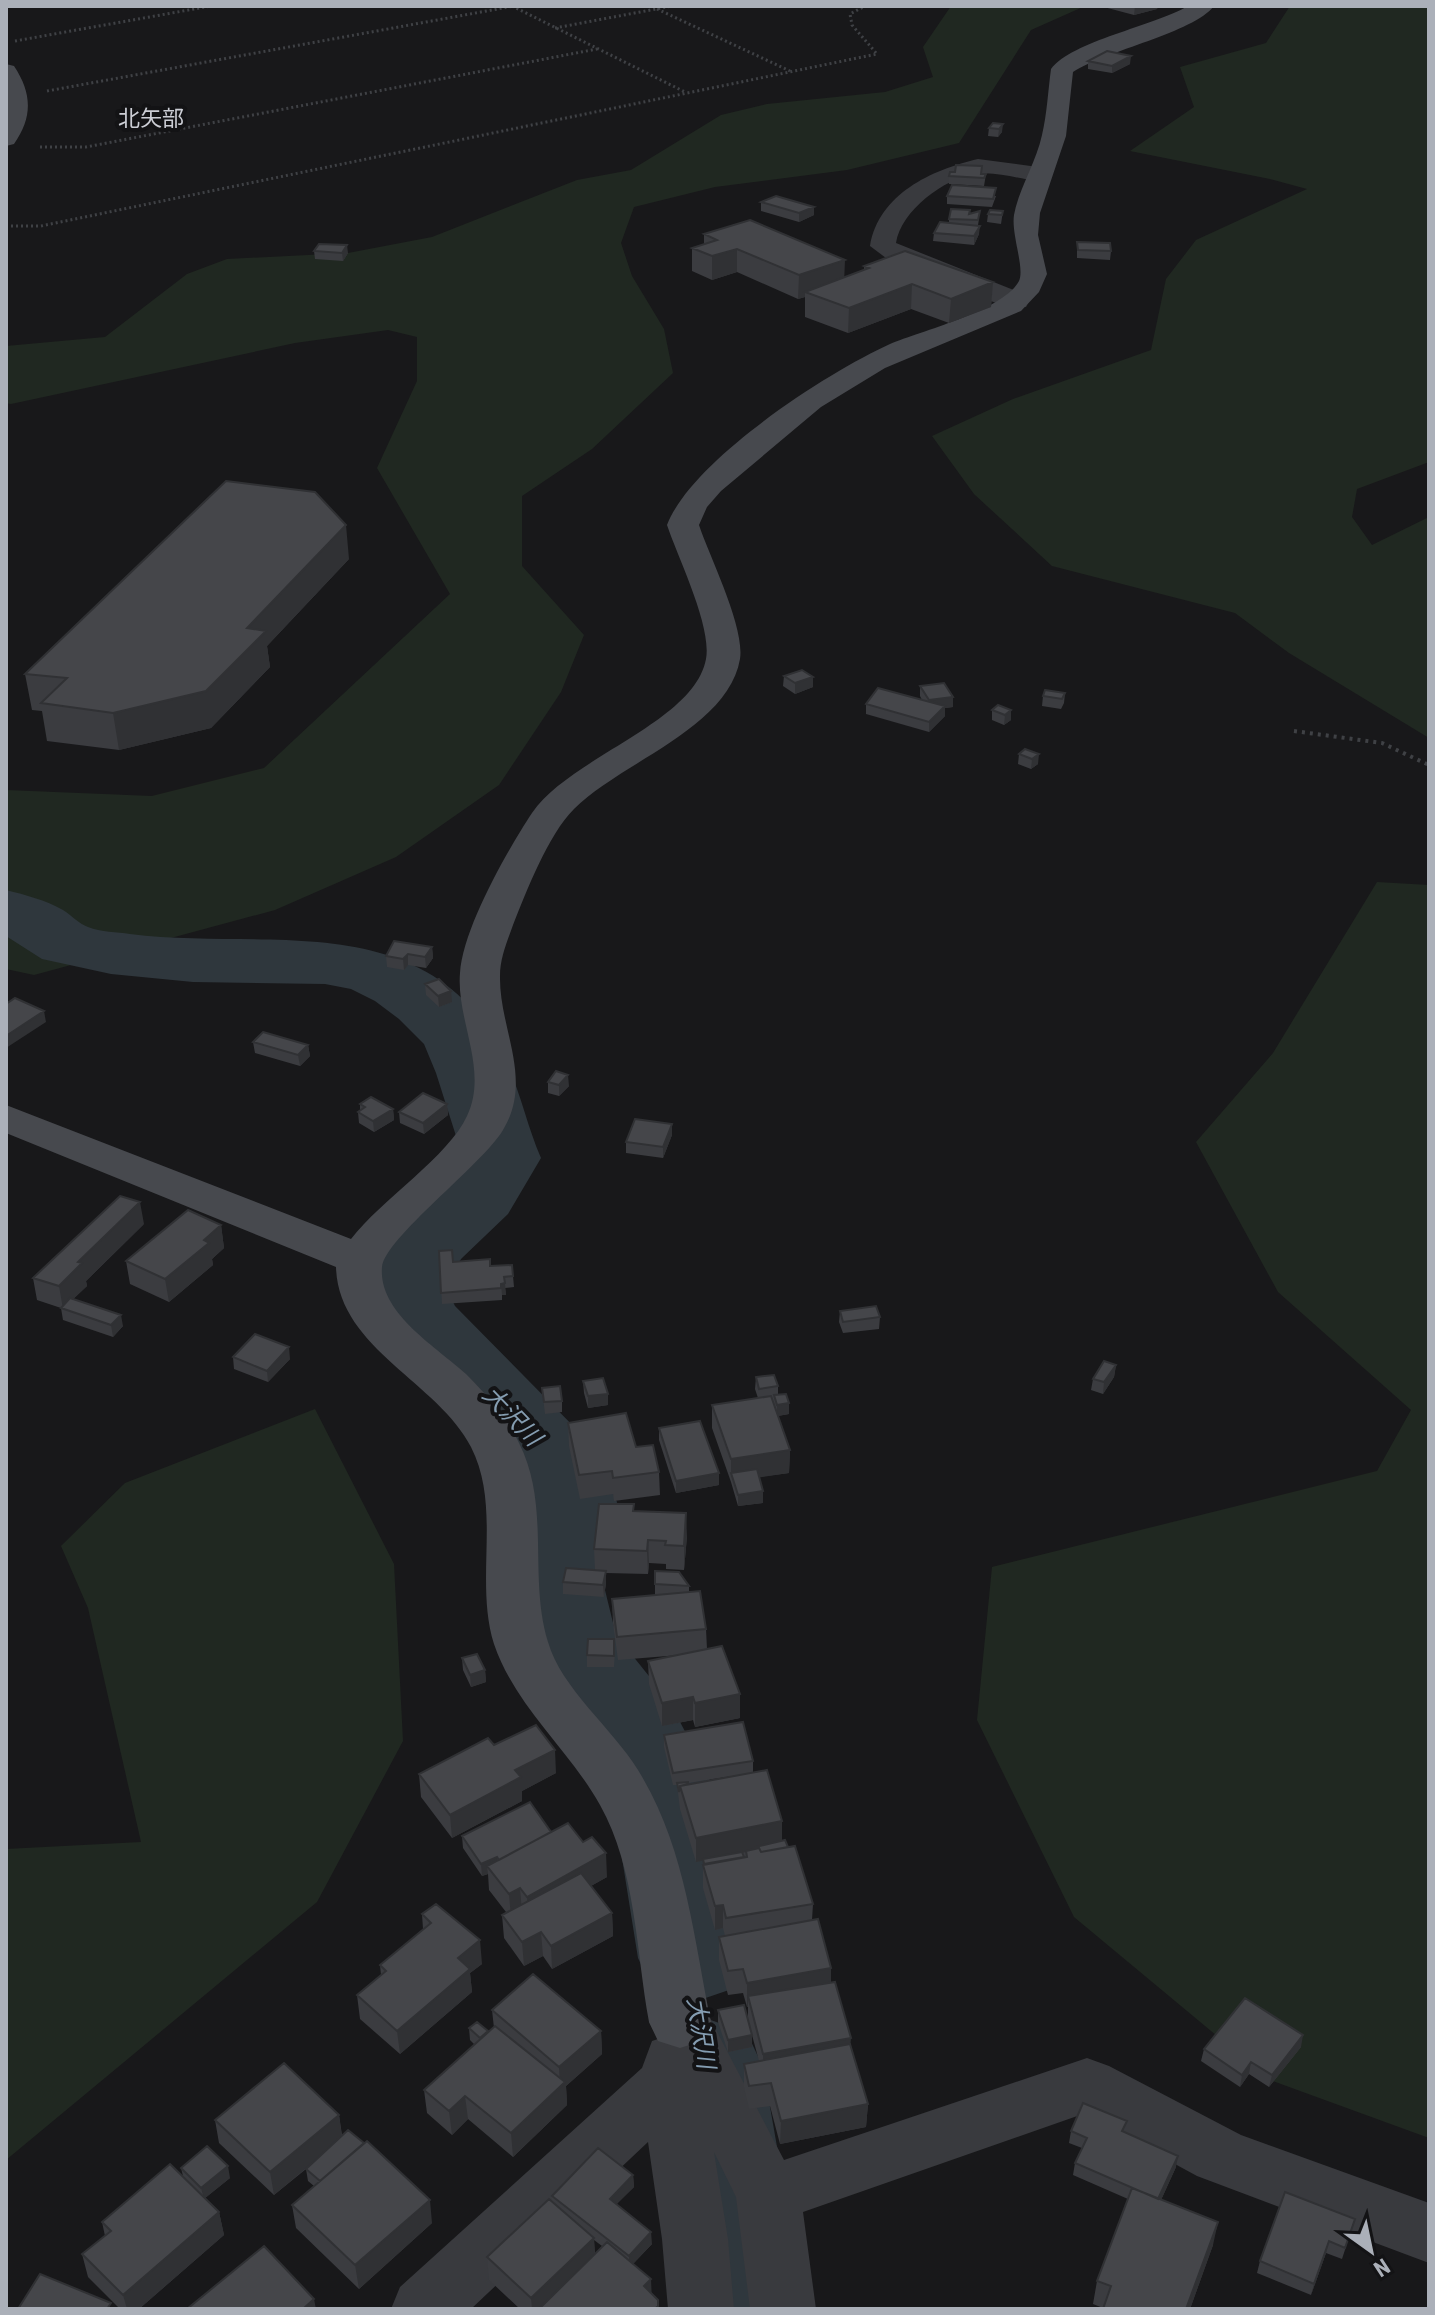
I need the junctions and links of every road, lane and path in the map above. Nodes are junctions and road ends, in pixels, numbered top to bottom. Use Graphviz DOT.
graph roads {
  1 [pos="211,6"];
  2 [pos="513,6"];
  3 [pos="672,6"];
  4 [pos="865,6"];
  5 [pos="1203,6"];
  6 [pos="657,9"];
  7 [pos="555,28"];
  8 [pos="6,42"];
  9 [pos="597,49"];
  10 [pos="6,71"];
  11 [pos="791,71"];
  12 [pos="686,93"];
  13 [pos="20,96"];
  14 [pos="6,139"];
  15 [pos="38,147"];
  16 [pos="1038,174"];
  17 [pos="6,226"];
  18 [pos="1016,301"];
  19 [pos="1294,731"];
  20 [pos="1429,765"];
  21 [pos="6,1118"];
  22 [pos="360,1260"];
  23 [pos="676,2052"];
  24 [pos="768,2195"];
  25 [pos="1429,2233"];
  26 [pos="424,2309"];
  27 [pos="701,2309"];
  28 [pos="783,2309"];
  1 -- 8 [label="path"];
  2 -- 7 [label="path"];
  2 -- 13 [label="path"];
  3 -- 6 [label="path"];
  4 -- 11 [label="path"];
  5 -- 16 [label="street"];
  6 -- 7 [label="path"];
  6 -- 11 [label="path"];
  7 -- 9 [label="path"];
  9 -- 12 [label="path"];
  9 -- 15 [label="path"];
  10 -- 13 [label="street"];
  11 -- 12 [label="path"];
  12 -- 17 [label="path"];
  13 -- 14 [label="street"];
  16 -- 18 [label="street"];
  16 -- 18 [label="street"];
  18 -- 22 [label="street"];
  19 -- 20 [label="path"];
  21 -- 22 [label="street"];
  22 -- 23 [label="street"];
  23 -- 24 [label="street"];
  23 -- 26 [label="street"];
  23 -- 27 [label="street"];
  24 -- 25 [label="street"];
  24 -- 28 [label="street"];
}
